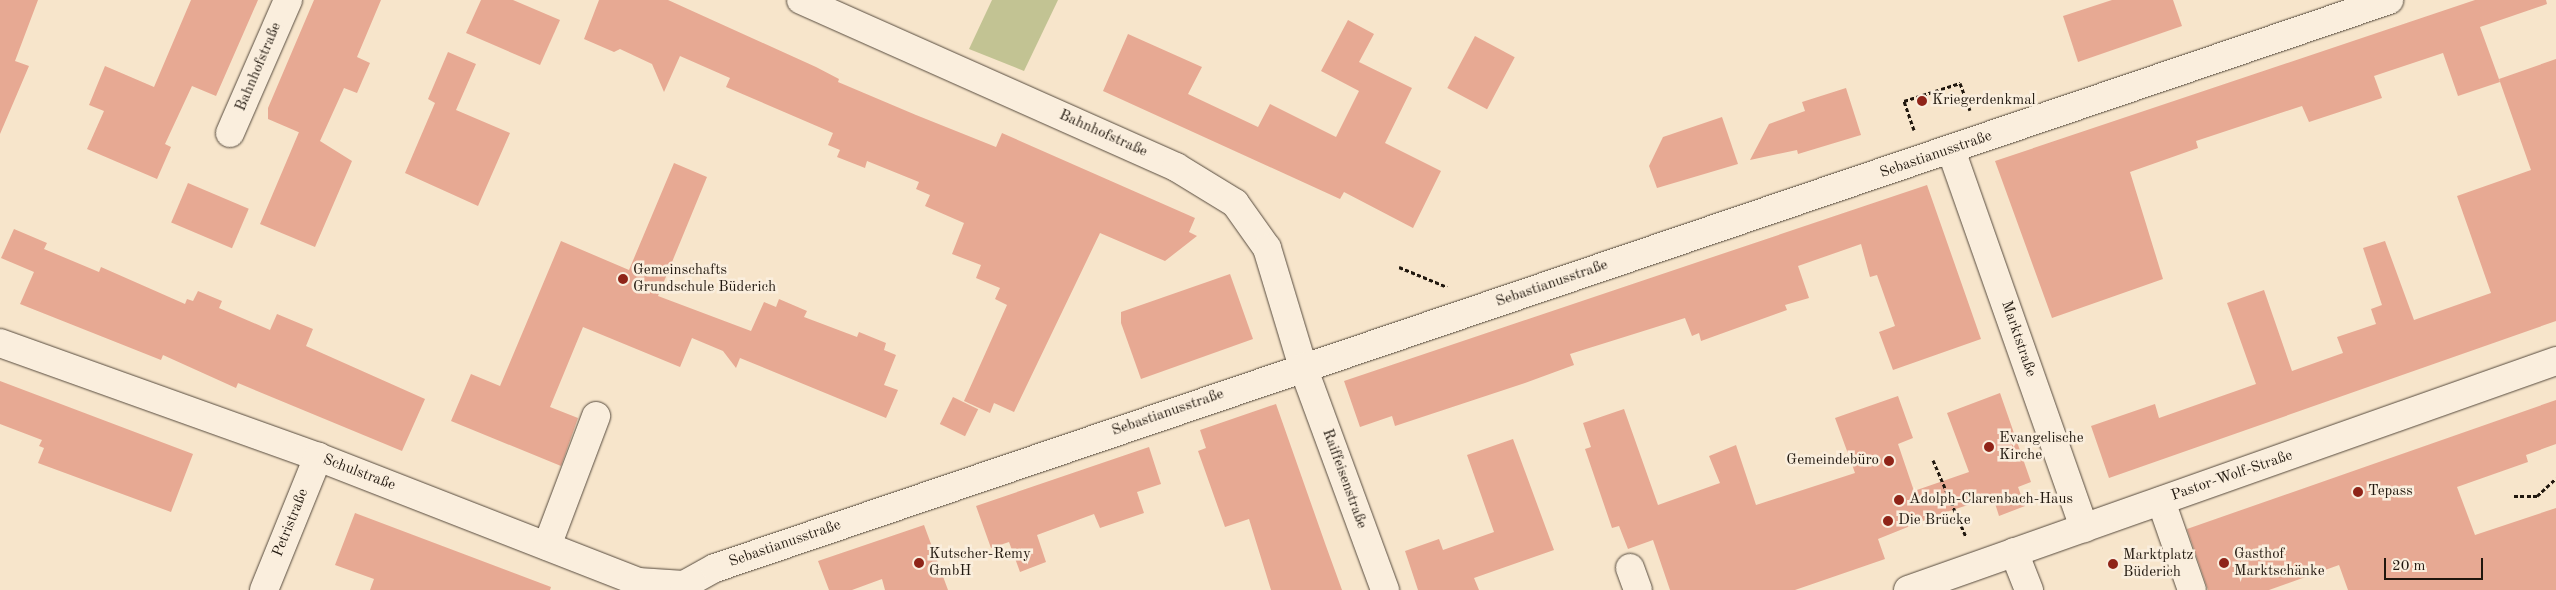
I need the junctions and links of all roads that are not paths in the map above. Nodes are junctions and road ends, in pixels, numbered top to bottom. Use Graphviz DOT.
graph roads {
  1 [pos="288,0"];
  2 [pos="801,0"];
  3 [pos="2389,0"];
  4 [pos="230,133"];
  5 [pos="1952,150"];
  6 [pos="0,343"];
  7 [pos="2556,361"];
  8 [pos="1302,368"];
  9 [pos="596,416"];
  10 [pos="318,457"];
  11 [pos="2161,501"];
  12 [pos="2084,528"];
  13 [pos="547,546"];
  14 [pos="2014,552"];
  15 [pos="719,579"];
  16 [pos="264,590"];
  17 [pos="1384,590"];
  18 [pos="1908,590"];
  19 [pos="2029,590"];
  20 [pos="2192,590"];
  1 -- 4 [label="street, Bahnhofstraße"];
  2 -- 8 [label="street, Bahnhofstraße"];
  3 -- 5 [label="street, Sebastianusstraße"];
  5 -- 8 [label="street, Sebastianusstraße"];
  5 -- 12 [label="street, Marktstraße"];
  6 -- 10 [label="street, Schulstraße"];
  7 -- 11 [label="street, Pastor-Wolf-Straße"];
  8 -- 15 [label="street, Sebastianusstraße"];
  8 -- 17 [label="street, Raiffeisenstraße"];
  9 -- 13 [label="street"];
  10 -- 13 [label="street, Schulstraße"];
  10 -- 16 [label="street, Petristraße"];
  11 -- 12 [label="street, Pastor-Wolf-Straße"];
  11 -- 20 [label="street"];
  12 -- 14 [label="street, Pastor-Wolf-Straße"];
  13 -- 15 [label="street, Schulstraße"];
  14 -- 18 [label="street, Pastor-Wolf-Straße"];
  14 -- 19 [label="street"];
}
